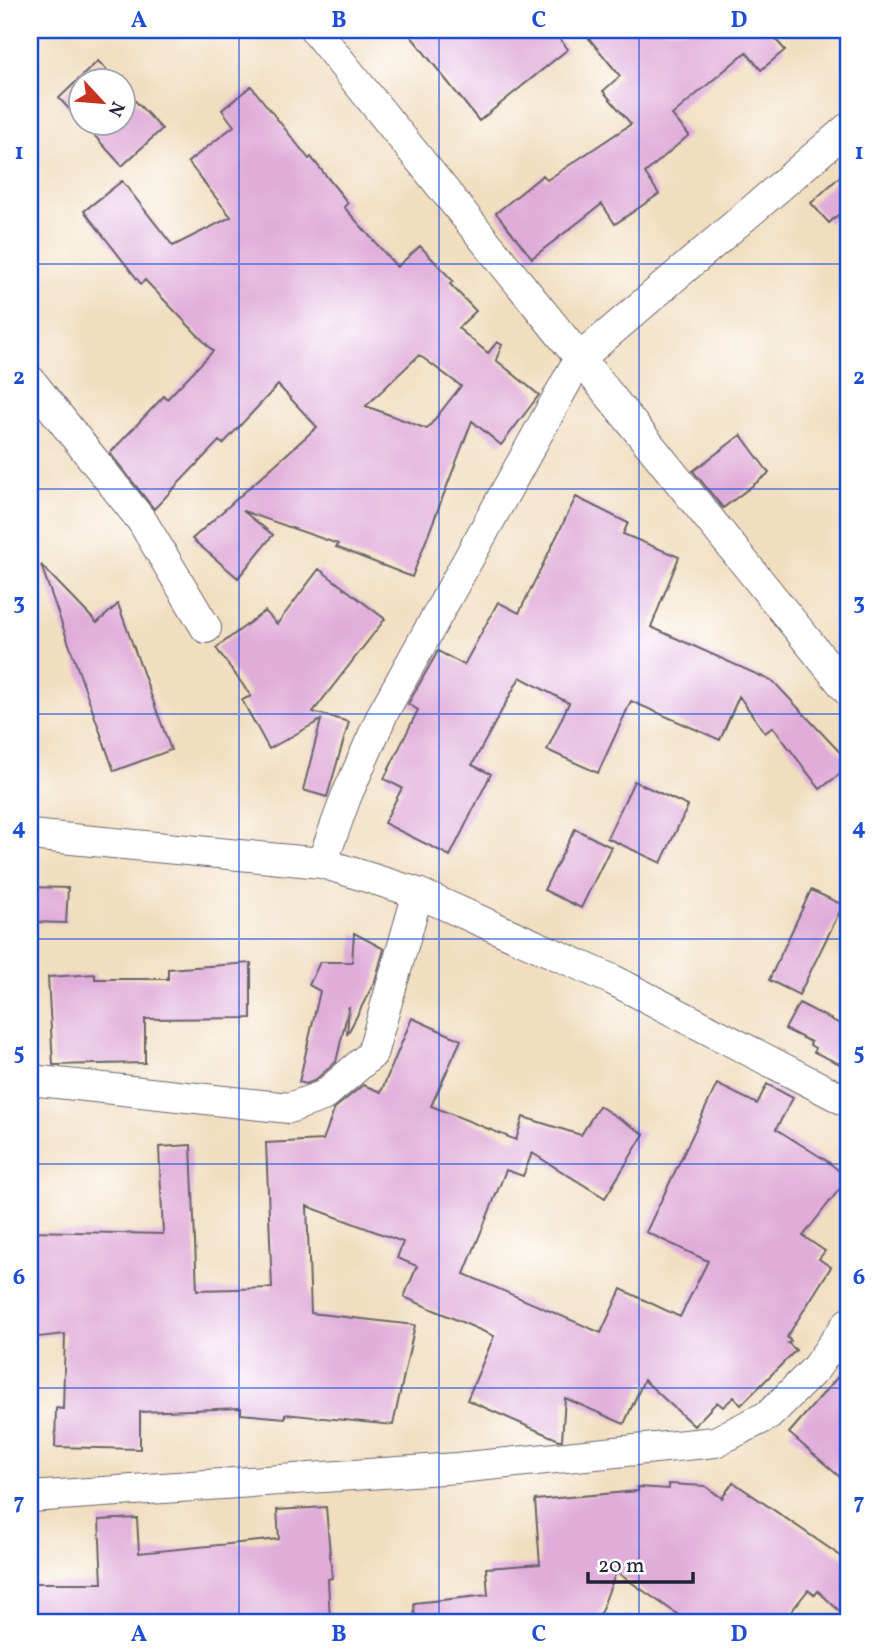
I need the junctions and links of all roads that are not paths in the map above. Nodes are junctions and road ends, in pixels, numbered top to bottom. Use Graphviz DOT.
graph roads {
  1 [pos="315,30"];
  2 [pos="848,128"];
  3 [pos="579,359"];
  4 [pos="30,380"];
  5 [pos="206,628"];
  6 [pos="848,691"];
  7 [pos="30,835"];
  8 [pos="322,863"];
  9 [pos="418,893"];
  10 [pos="30,1080"];
  11 [pos="848,1102"];
  12 [pos="848,1324"];
  13 [pos="30,1497"];
  1 -- 3 [label="street"];
  2 -- 3 [label="street"];
  3 -- 6 [label="street"];
  3 -- 8 [label="street"];
  4 -- 5 [label="street"];
  7 -- 8 [label="street"];
  8 -- 9 [label="street"];
  9 -- 10 [label="street"];
  9 -- 11 [label="street"];
  12 -- 13 [label="street"];
}
